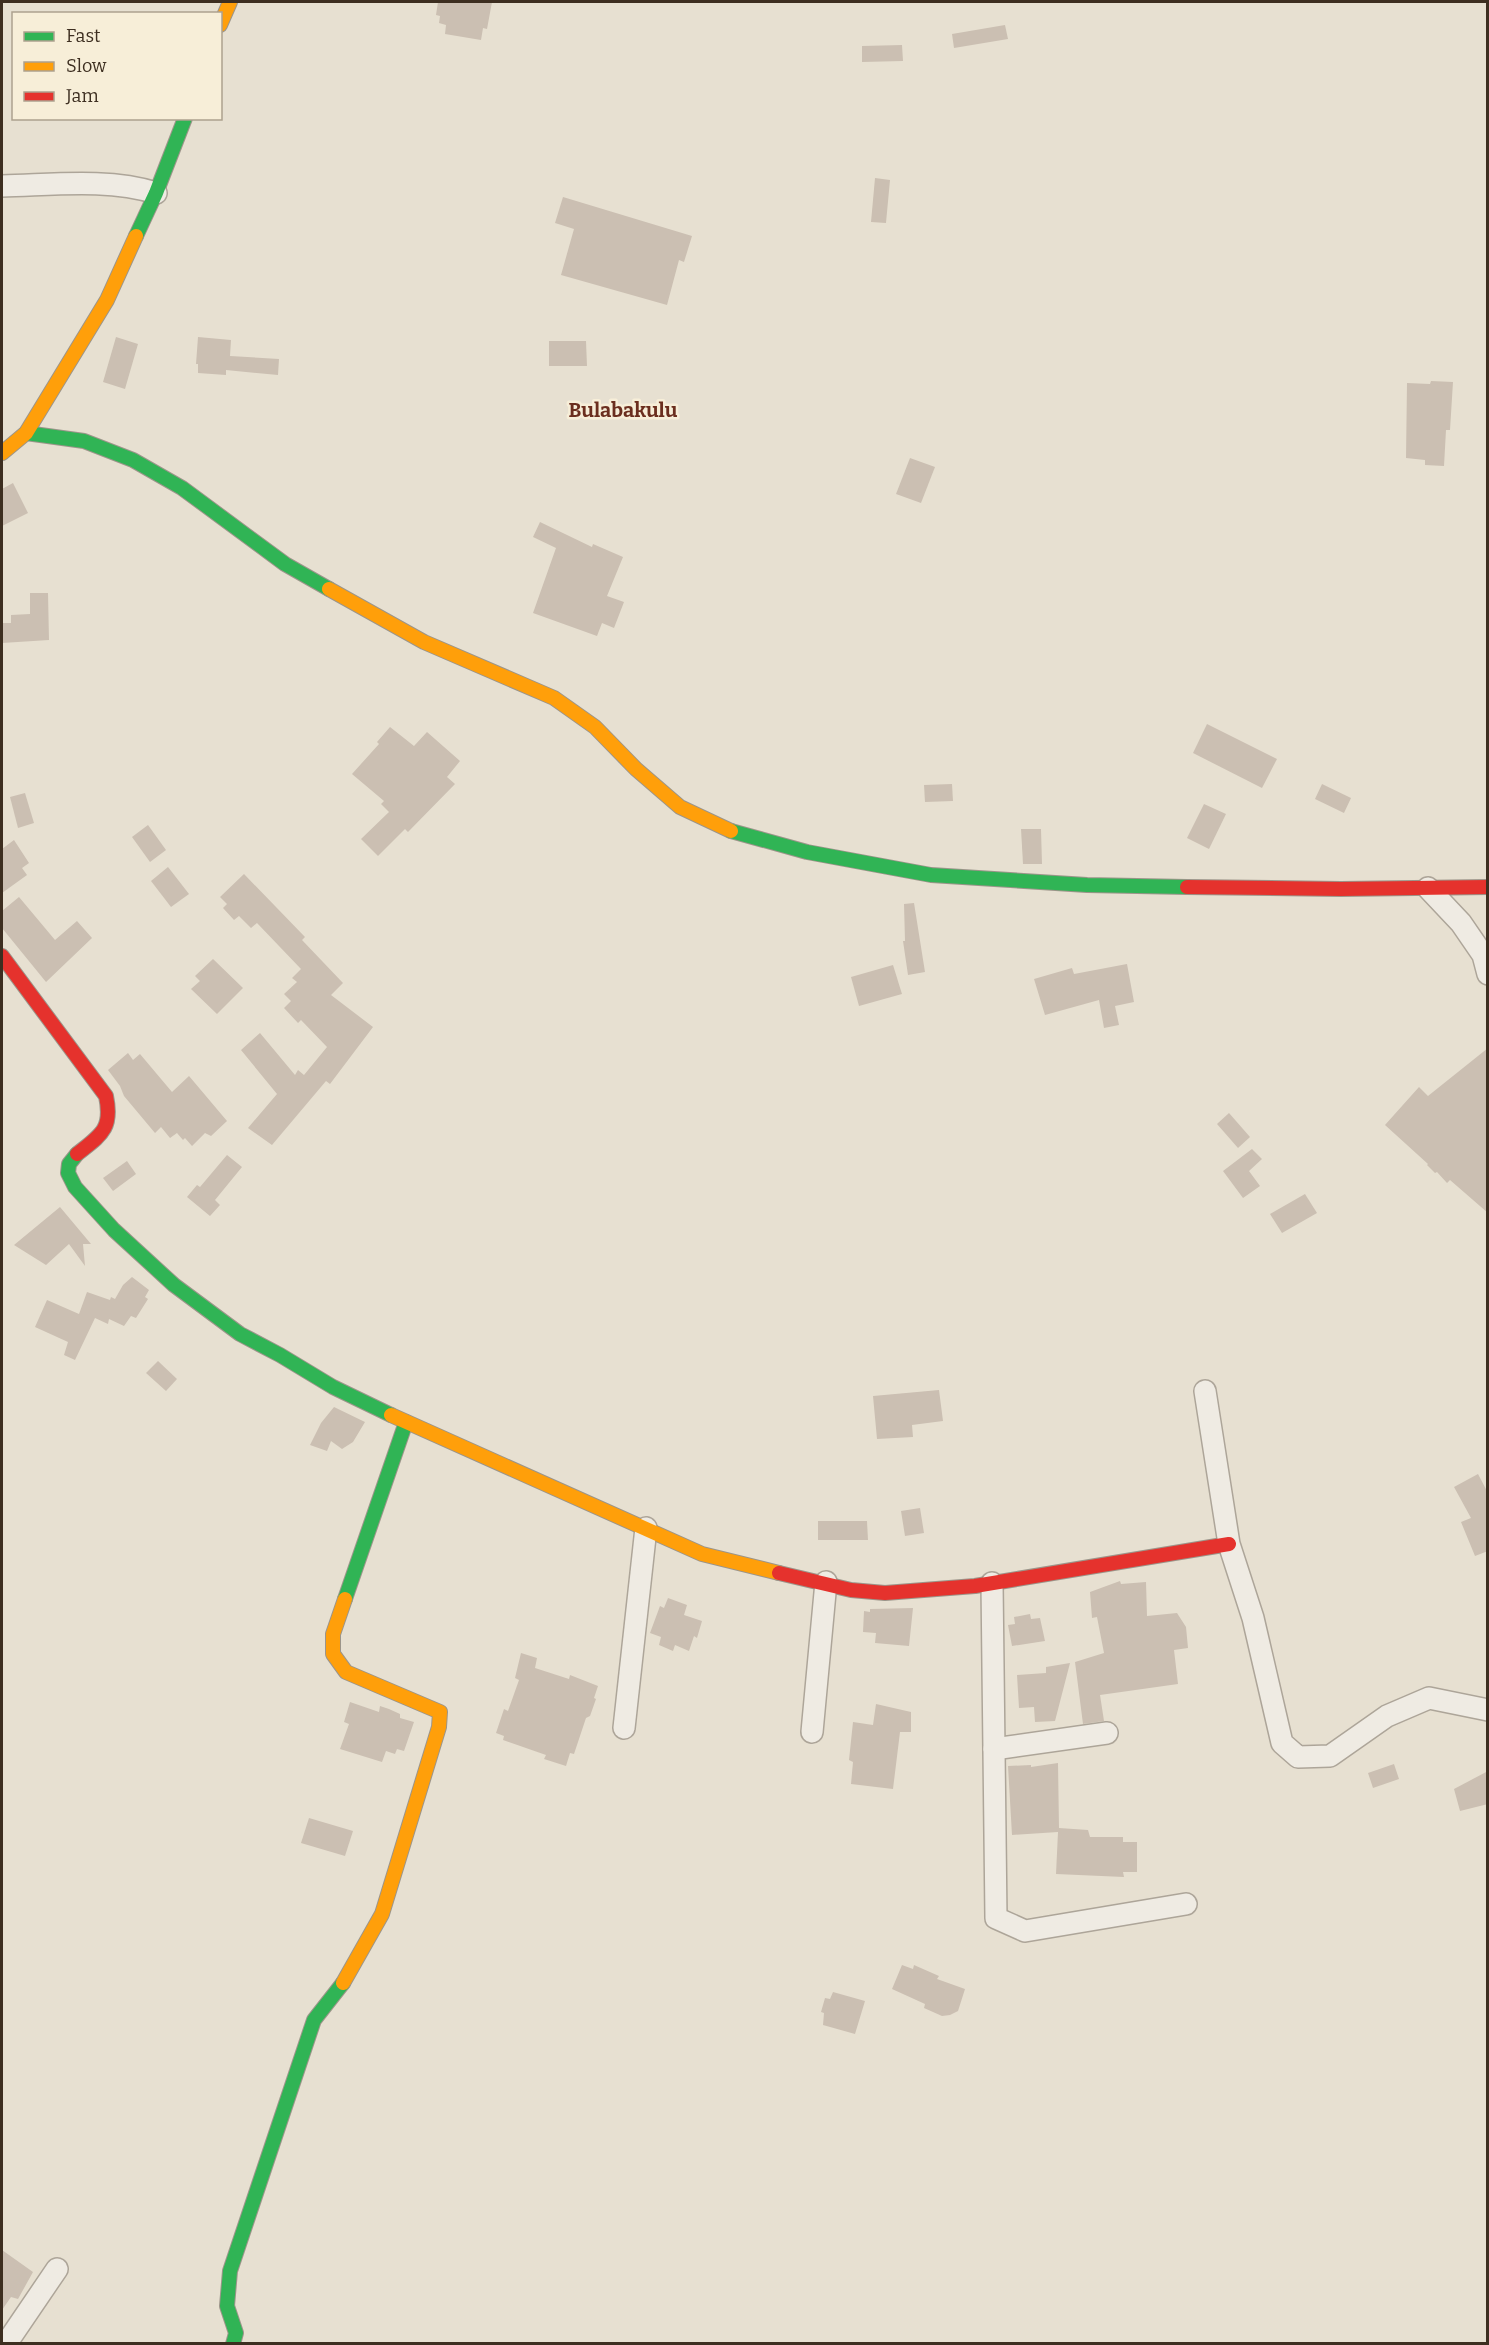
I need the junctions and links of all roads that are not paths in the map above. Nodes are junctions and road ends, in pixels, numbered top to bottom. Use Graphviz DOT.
graph roads {
  1 [pos="230,2"];
  2 [pos="222,20"];
  3 [pos="184,120"];
  4 [pos="2,186"];
  5 [pos="156,193"];
  6 [pos="26,433"];
  7 [pos="2,453"];
  8 [pos="1488,887"];
  9 [pos="1428,888"];
  10 [pos="2,956"];
  11 [pos="1488,974"];
  12 [pos="1206,1391"];
  13 [pos="406,1422"];
  14 [pos="646,1528"];
  15 [pos="1229,1544"];
  16 [pos="826,1582"];
  17 [pos="992,1583"];
  18 [pos="1488,1710"];
  19 [pos="624,1728"];
  20 [pos="812,1732"];
  21 [pos="1107,1733"];
  22 [pos="994,1749"];
  23 [pos="1186,1904"];
  24 [pos="57,2269"];
  25 [pos="6,2343"];
  26 [pos="233,2343"];
  1 -- 2 [label="street"];
  3 -- 5 [label="street"];
  4 -- 5 [label="street"];
  5 -- 6 [label="street"];
  6 -- 7 [label="street"];
  6 -- 9 [label="street"];
  8 -- 9 [label="street"];
  9 -- 11 [label="street"];
  10 -- 13 [label="street"];
  12 -- 15 [label="street"];
  13 -- 14 [label="street"];
  13 -- 26 [label="street"];
  14 -- 16 [label="street"];
  14 -- 19 [label="street"];
  15 -- 17 [label="street"];
  15 -- 18 [label="street"];
  16 -- 17 [label="street"];
  16 -- 20 [label="street"];
  17 -- 22 [label="street"];
  21 -- 22 [label="street"];
  22 -- 23 [label="street"];
  24 -- 25 [label="street"];
}
